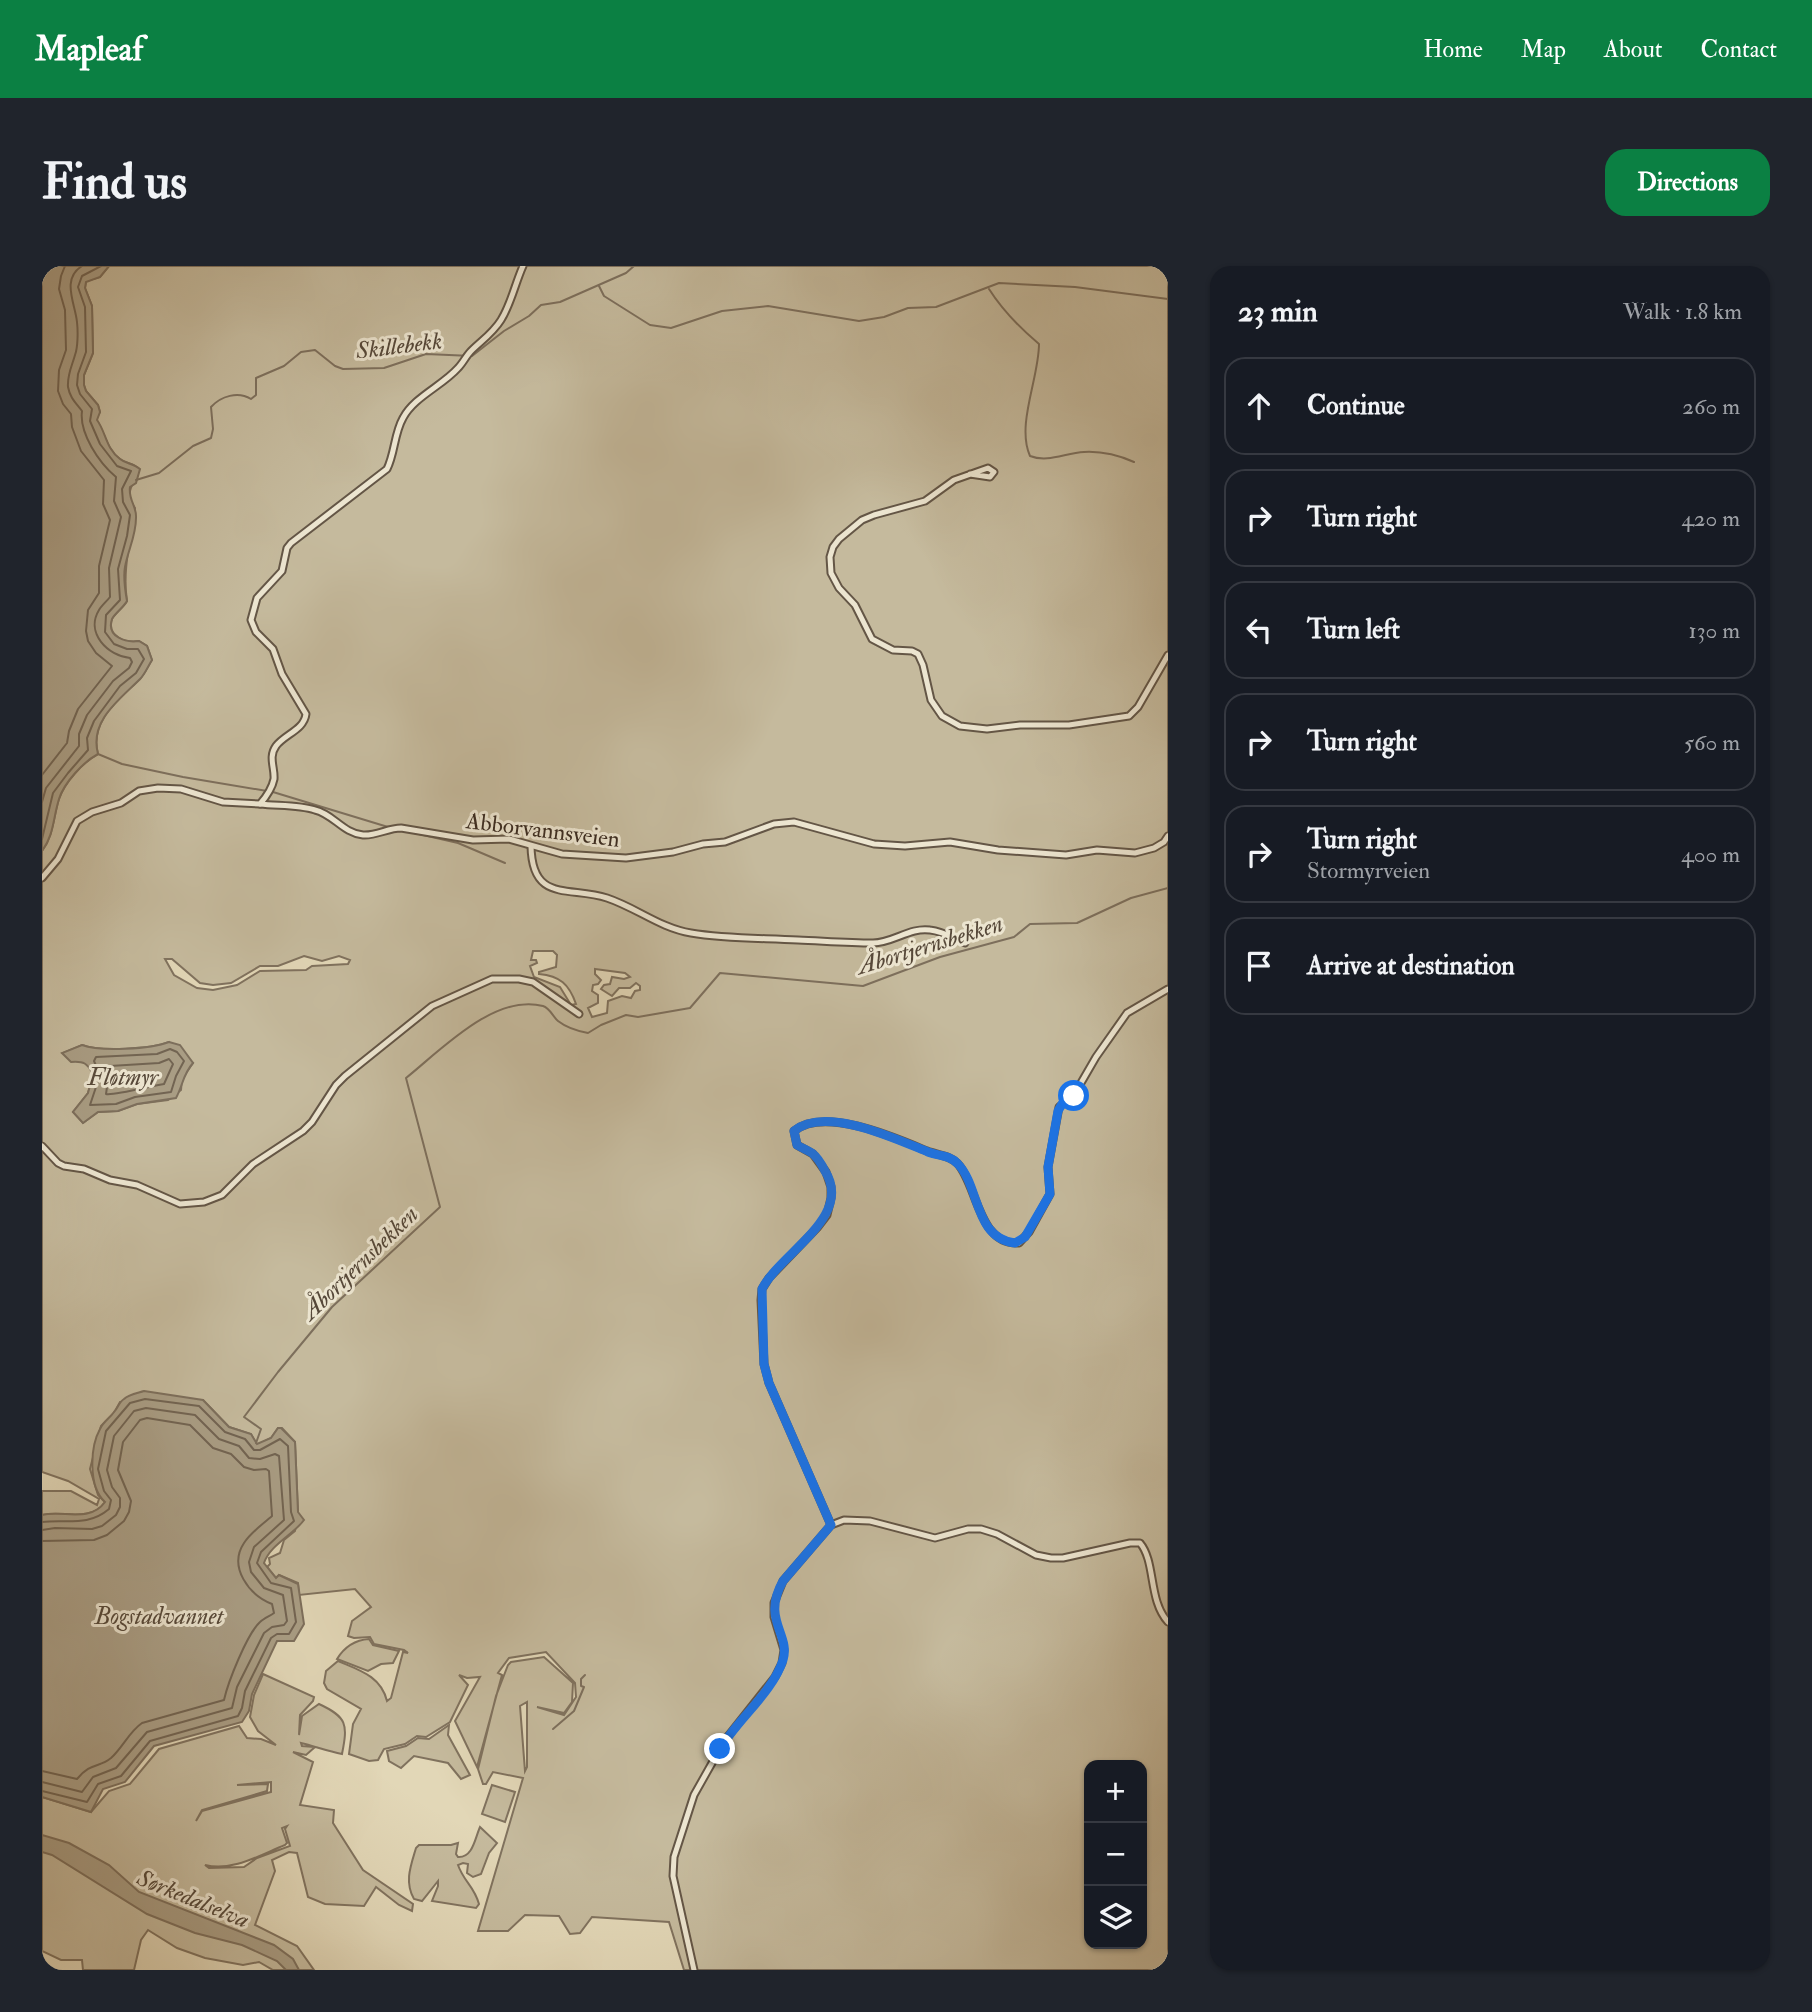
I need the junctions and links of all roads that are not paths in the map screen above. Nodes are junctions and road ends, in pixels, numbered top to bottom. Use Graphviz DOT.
graph roads {
  1 [pos="523,266"];
  2 [pos="971,474"];
  3 [pos="1168,655"];
  4 [pos="260,804"];
  5 [pos="1168,836"];
  6 [pos="531,846"];
  7 [pos="42,878"];
  8 [pos="965,943"];
  9 [pos="1168,989"];
  10 [pos="579,1014"];
  11 [pos="42,1146"];
  12 [pos="831,1525"];
  13 [pos="1168,1622"];
  14 [pos="694,1970"];
  1 -- 4 [label="street"];
  2 -- 3 [label="street"];
  4 -- 6 [label="street, Abborvannsveien"];
  4 -- 7 [label="street, Abborvannsveien"];
  5 -- 6 [label="street, Abborvannsveien"];
  6 -- 8 [label="street"];
  9 -- 12 [label="street"];
  10 -- 11 [label="street"];
  12 -- 13 [label="street"];
  12 -- 14 [label="street"];
}
